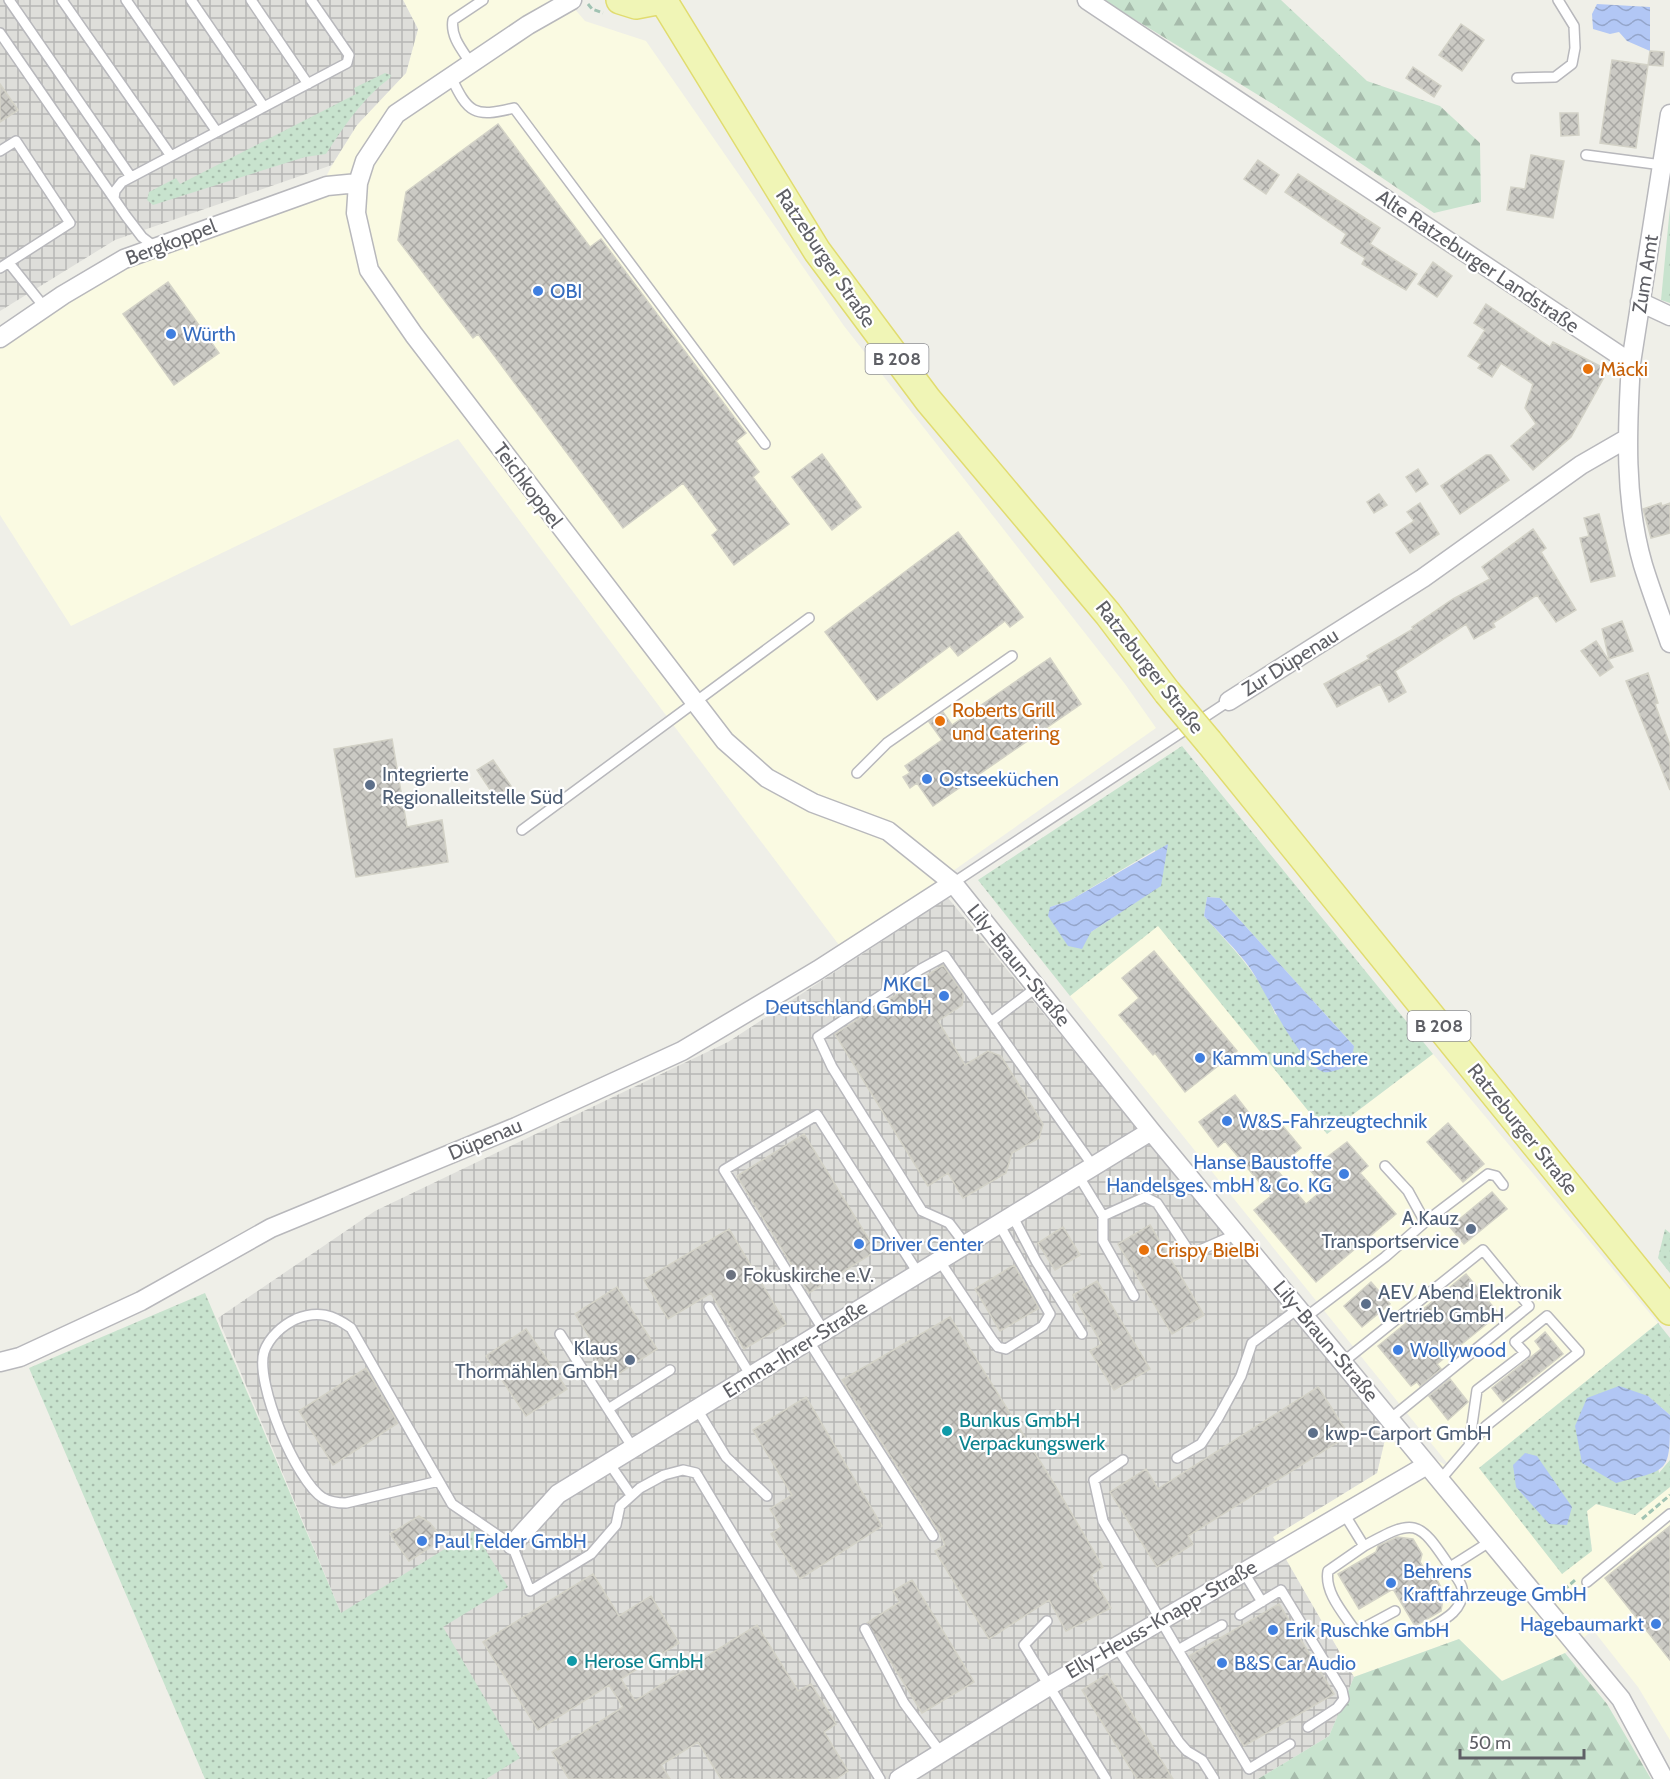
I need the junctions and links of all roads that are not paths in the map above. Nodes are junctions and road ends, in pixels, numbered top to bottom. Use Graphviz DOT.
graph roads {
  1 [pos="9,0"];
  2 [pos="62,0"];
  3 [pos="126,0"];
  4 [pos="191,0"];
  5 [pos="251,0"];
  6 [pos="311,0"];
  7 [pos="483,0"];
  8 [pos="544,0"];
  9 [pos="572,0"];
  10 [pos="620,0"];
  11 [pos="663,0"];
  12 [pos="1087,0"];
  13 [pos="1558,0"];
  14 [pos="528,26"];
  15 [pos="0,33"];
  16 [pos="472,65"];
  17 [pos="451,77"];
  18 [pos="1517,78"];
  19 [pos="308,84"];
  20 [pos="264,107"];
  21 [pos="1670,114"];
  22 [pos="217,132"];
  23 [pos="0,151"];
  24 [pos="1586,155"];
  25 [pos="171,156"];
  26 [pos="1662,165"];
  27 [pos="131,177"];
  28 [pos="358,183"];
  29 [pos="114,198"];
  30 [pos="155,247"];
  31 [pos="4,265"];
  32 [pos="1640,302"];
  33 [pos="45,308"];
  34 [pos="1670,316"];
  35 [pos="0,338"];
  36 [pos="1631,363"];
  37 [pos="1626,440"];
  38 [pos="765,444"];
  39 [pos="809,618"];
  40 [pos="1670,643"];
  41 [pos="1012,656"];
  42 [pos="1229,701"];
  43 [pos="696,703"];
  44 [pos="857,772"];
  45 [pos="522,830"];
  46 [pos="953,883"];
  47 [pos="1038,987"];
  48 [pos="991,1023"];
  49 [pos="1151,1131"];
  50 [pos="1385,1166"];
  51 [pos="1085,1171"];
  52 [pos="1503,1185"];
  53 [pos="1103,1216"];
  54 [pos="1005,1220"];
  55 [pos="1425,1222"];
  56 [pos="1237,1234"];
  57 [pos="965,1244"];
  58 [pos="939,1260"];
  59 [pos="918,1274"];
  60 [pos="1134,1296"];
  61 [pos="709,1306"];
  62 [pos="1670,1311"];
  63 [pos="1302,1312"];
  64 [pos="560,1334"];
  65 [pos="1082,1334"];
  66 [pos="816,1336"];
  67 [pos="0,1362"];
  68 [pos="1343,1362"];
  69 [pos="670,1370"];
  70 [pos="751,1376"];
  71 [pos="608,1408"];
  72 [pos="697,1409"];
  73 [pos="1390,1419"];
  74 [pos="1469,1446"];
  75 [pos="633,1448"];
  76 [pos="1177,1458"];
  77 [pos="1123,1460"];
  78 [pos="609,1463"];
  79 [pos="1427,1465"];
  80 [pos="1440,1480"];
  81 [pos="439,1481"];
  82 [pos="631,1496"];
  83 [pos="767,1496"];
  84 [pos="1343,1512"];
  85 [pos="1670,1514"];
  86 [pos="933,1536"];
  87 [pos="1491,1541"];
  88 [pos="512,1545"];
  89 [pos="1365,1546"];
  90 [pos="1450,1567"];
  91 [pos="1243,1571"];
  92 [pos="1587,1582"];
  93 [pos="1262,1602"];
  94 [pos="1395,1611"];
  95 [pos="1240,1615"];
  96 [pos="1047,1621"];
  97 [pos="1161,1621"];
  98 [pos="1222,1625"];
  99 [pos="865,1629"];
  100 [pos="1426,1630"];
  101 [pos="1116,1646"];
  102 [pos="1178,1650"];
  103 [pos="1048,1686"];
  104 [pos="1308,1727"];
  105 [pos="1290,1744"];
  106 [pos="941,1753"];
  107 [pos="880,1779"];
  108 [pos="899,1779"];
  109 [pos="1106,1779"];
  110 [pos="1214,1779"];
  111 [pos="1664,1779"];
  1 -- 27 [label="lane"];
  2 -- 25 [label="lane"];
  3 -- 22 [label="lane"];
  4 -- 20 [label="lane"];
  5 -- 19 [label="lane"];
  6 -- 19 [label="lane"];
  7 -- 16 [label="lane"];
  8 -- 14 [label="street, Teichkoppel"];
  9 -- 14 [label="street, Teichkoppel"];
  10 -- 11 [label="main road"];
  11 -- 62 [label="main road, Ratzeburger Straße / B 208, bridge"];
  12 -- 36 [label="street, Alte Ratzeburger Landstraße"];
  13 -- 18 [label="lane"];
  14 -- 16 [label="street, Teichkoppel"];
  15 -- 29 [label="lane"];
  16 -- 17 [label="street, Teichkoppel"];
  17 -- 28 [label="street, Teichkoppel"];
  17 -- 38 [label="lane"];
  19 -- 20 [label="lane"];
  20 -- 22 [label="lane"];
  21 -- 26 [label="street, Zum Amt"];
  22 -- 25 [label="lane"];
  23 -- 31 [label="lane"];
  24 -- 26 [label="lane"];
  25 -- 27 [label="lane"];
  26 -- 32 [label="street, Zum Amt"];
  27 -- 29 [label="lane"];
  28 -- 30 [label="street, Bergkoppel"];
  28 -- 43 [label="street, Teichkoppel"];
  29 -- 30 [label="lane"];
  30 -- 33 [label="street, Bergkoppel"];
  31 -- 33 [label="lane"];
  32 -- 34 [label="street"];
  32 -- 36 [label="street, Zum Amt"];
  33 -- 35 [label="street, Bergkoppel"];
  36 -- 37 [label="street"];
  37 -- 40 [label="street"];
  37 -- 42 [label="street, Zur Düpenau"];
  39 -- 43 [label="lane"];
  41 -- 44 [label="lane"];
  42 -- 46 [label="lane, Zur Düpenau"];
  43 -- 45 [label="lane"];
  43 -- 46 [label="street, Teichkoppel"];
  46 -- 47 [label="street, Lily-Braun-Straße"];
  46 -- 67 [label="street, Düpenau"];
  47 -- 48 [label="lane"];
  47 -- 49 [label="street, Lily-Braun-Straße"];
  48 -- 51 [label="lane"];
  48 -- 57 [label="lane"];
  49 -- 51 [label="street, Emma-Ihrer-Straße"];
  49 -- 56 [label="street, Lily-Braun-Straße"];
  50 -- 55 [label="lane"];
  51 -- 53 [label="lane"];
  51 -- 54 [label="street, Emma-Ihrer-Straße"];
  52 -- 55 [label="lane"];
  53 -- 56 [label="lane"];
  53 -- 60 [label="lane"];
  54 -- 57 [label="street, Emma-Ihrer-Straße"];
  54 -- 58 [label="lane"];
  54 -- 65 [label="lane"];
  55 -- 63 [label="lane"];
  56 -- 63 [label="street, Lily-Braun-Straße"];
  57 -- 58 [label="street, Emma-Ihrer-Straße"];
  58 -- 59 [label="street, Emma-Ihrer-Straße"];
  59 -- 66 [label="street, Emma-Ihrer-Straße"];
  59 -- 66 [label="lane"];
  61 -- 70 [label="lane"];
  63 -- 68 [label="street, Lily-Braun-Straße"];
  63 -- 76 [label="lane"];
  64 -- 71 [label="lane"];
  66 -- 70 [label="street, Emma-Ihrer-Straße"];
  66 -- 86 [label="lane"];
  68 -- 73 [label="street, Lily-Braun-Straße"];
  68 -- 73 [label="lane"];
  69 -- 71 [label="lane"];
  70 -- 72 [label="street, Emma-Ihrer-Straße"];
  71 -- 75 [label="lane"];
  72 -- 75 [label="street, Emma-Ihrer-Straße"];
  72 -- 83 [label="lane"];
  73 -- 79 [label="street, Lily-Braun-Straße"];
  74 -- 74 [label="lane"];
  74 -- 80 [label="lane"];
  75 -- 78 [label="street, Emma-Ihrer-Straße"];
  77 -- 97 [label="lane"];
  78 -- 82 [label="lane"];
  78 -- 88 [label="street, Emma-Ihrer-Straße"];
  79 -- 80 [label="street, Lily-Braun-Straße"];
  79 -- 84 [label="street, Elly-Heuss-Knapp-Straße"];
  80 -- 87 [label="street, Lily-Braun-Straße"];
  81 -- 81 [label="lane"];
  81 -- 88 [label="lane"];
  82 -- 88 [label="lane"];
  82 -- 107 [label="lane"];
  84 -- 89 [label="lane"];
  84 -- 91 [label="street, Elly-Heuss-Knapp-Straße"];
  85 -- 92 [label="lane"];
  87 -- 90 [label="lane"];
  87 -- 111 [label="street, Lily-Braun-Straße"];
  89 -- 90 [label="lane"];
  89 -- 94 [label="lane"];
  90 -- 100 [label="lane"];
  91 -- 93 [label="lane"];
  91 -- 97 [label="street, Elly-Heuss-Knapp-Straße"];
  93 -- 95 [label="lane"];
  93 -- 104 [label="lane"];
  96 -- 103 [label="lane"];
  97 -- 101 [label="street, Elly-Heuss-Knapp-Straße"];
  97 -- 102 [label="lane"];
  98 -- 102 [label="lane"];
  99 -- 106 [label="lane"];
  101 -- 103 [label="street, Elly-Heuss-Knapp-Straße"];
  101 -- 110 [label="lane"];
  102 -- 105 [label="lane"];
  103 -- 106 [label="street, Elly-Heuss-Knapp-Straße"];
  103 -- 109 [label="lane"];
  106 -- 108 [label="street, Elly-Heuss-Knapp-Straße"];
}
